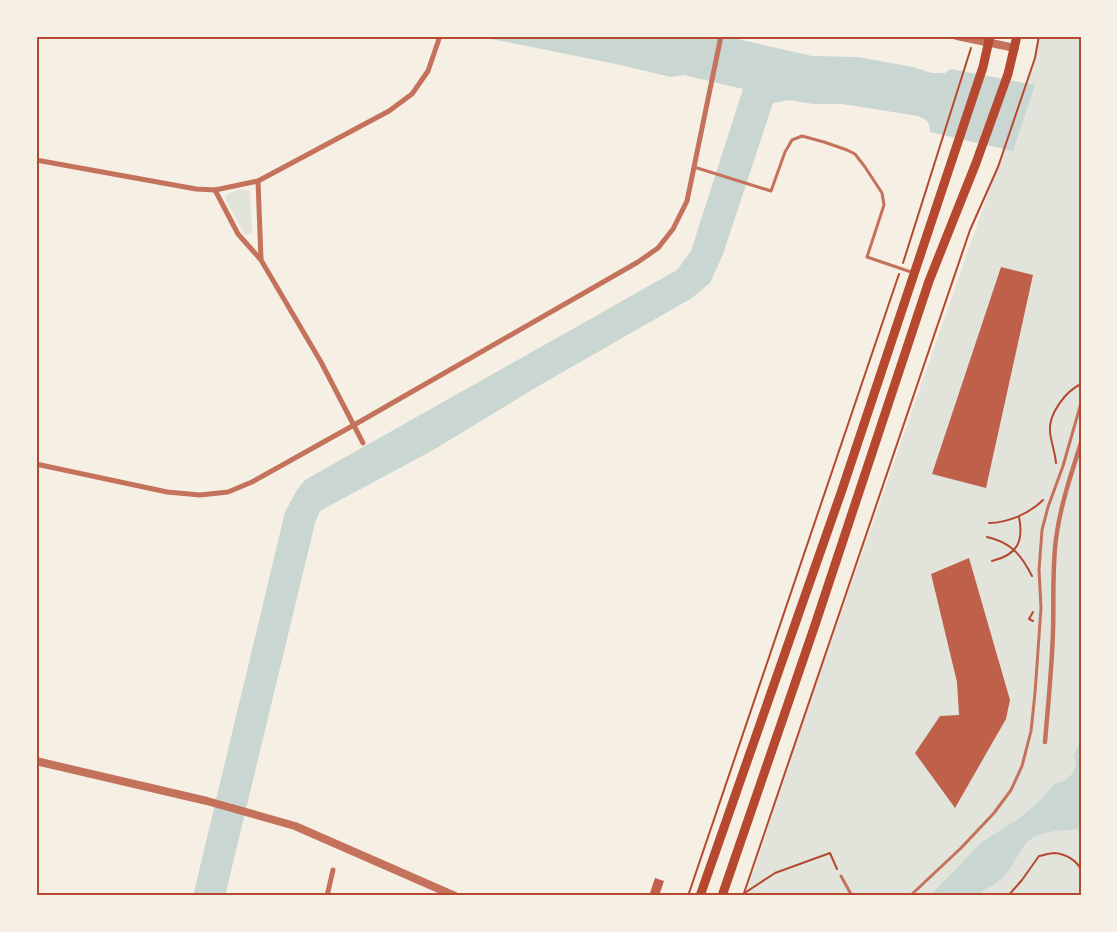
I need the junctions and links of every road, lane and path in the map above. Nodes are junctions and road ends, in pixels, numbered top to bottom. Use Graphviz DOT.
graph roads {
  1 [pos="440,36"];
  2 [pos="721,36"];
  3 [pos="957,36"];
  4 [pos="1017,36"];
  5 [pos="1039,36"];
  6 [pos="989,39"];
  7 [pos="1015,48"];
  8 [pos="967,62"];
  9 [pos="36,160"];
  10 [pos="694,167"];
  11 [pos="258,181"];
  12 [pos="215,190"];
  13 [pos="261,260"];
  14 [pos="901,269"];
  15 [pos="914,273"];
  16 [pos="1081,384"];
  17 [pos="1081,403"];
  18 [pos="354,425"];
  19 [pos="363,443"];
  20 [pos="1081,443"];
  21 [pos="36,464"];
  22 [pos="1056,470"];
  23 [pos="1044,498"];
  24 [pos="1018,516"];
  25 [pos="989,523"];
  26 [pos="987,537"];
  27 [pos="1014,550"];
  28 [pos="992,562"];
  29 [pos="1032,576"];
  30 [pos="1035,605"];
  31 [pos="1040,623"];
  32 [pos="1045,742"];
  33 [pos="36,761"];
  34 [pos="334,870"];
  35 [pos="1081,870"];
  36 [pos="841,876"];
  37 [pos="742,895"];
  38 [pos="327,896"];
  39 [pos="455,896"];
  40 [pos="688,896"];
  41 [pos="700,896"];
  42 [pos="722,896"];
  43 [pos="852,896"];
  44 [pos="910,896"];
  45 [pos="1008,896"];
  1 -- 11 [label="street"];
  2 -- 10 [label="street"];
  3 -- 6 [label="street"];
  4 -- 7 [label="main road"];
  5 -- 37 [label="path"];
  6 -- 7 [label="street"];
  6 -- 15 [label="main road"];
  7 -- 42 [label="main road"];
  8 -- 14 [label="path"];
  9 -- 12 [label="street"];
  10 -- 14 [label="lane"];
  10 -- 18 [label="street"];
  11 -- 12 [label="street"];
  11 -- 13 [label="street"];
  12 -- 13 [label="street"];
  13 -- 18 [label="street"];
  14 -- 15 [label="lane"];
  14 -- 40 [label="path"];
  15 -- 41 [label="main road"];
  16 -- 22 [label="path"];
  17 -- 31 [label="lane"];
  18 -- 19 [label="street"];
  18 -- 21 [label="street"];
  20 -- 32 [label="street"];
  23 -- 24 [label="path"];
  24 -- 25 [label="path"];
  24 -- 27 [label="path"];
  26 -- 27 [label="path"];
  27 -- 28 [label="path"];
  27 -- 29 [label="path"];
  30 -- 31 [label="path"];
  31 -- 44 [label="lane"];
  33 -- 39 [label="street"];
  34 -- 38 [label="street"];
  35 -- 45 [label="path"];
  36 -- 37 [label="path"];
  36 -- 43 [label="lane"];
}
